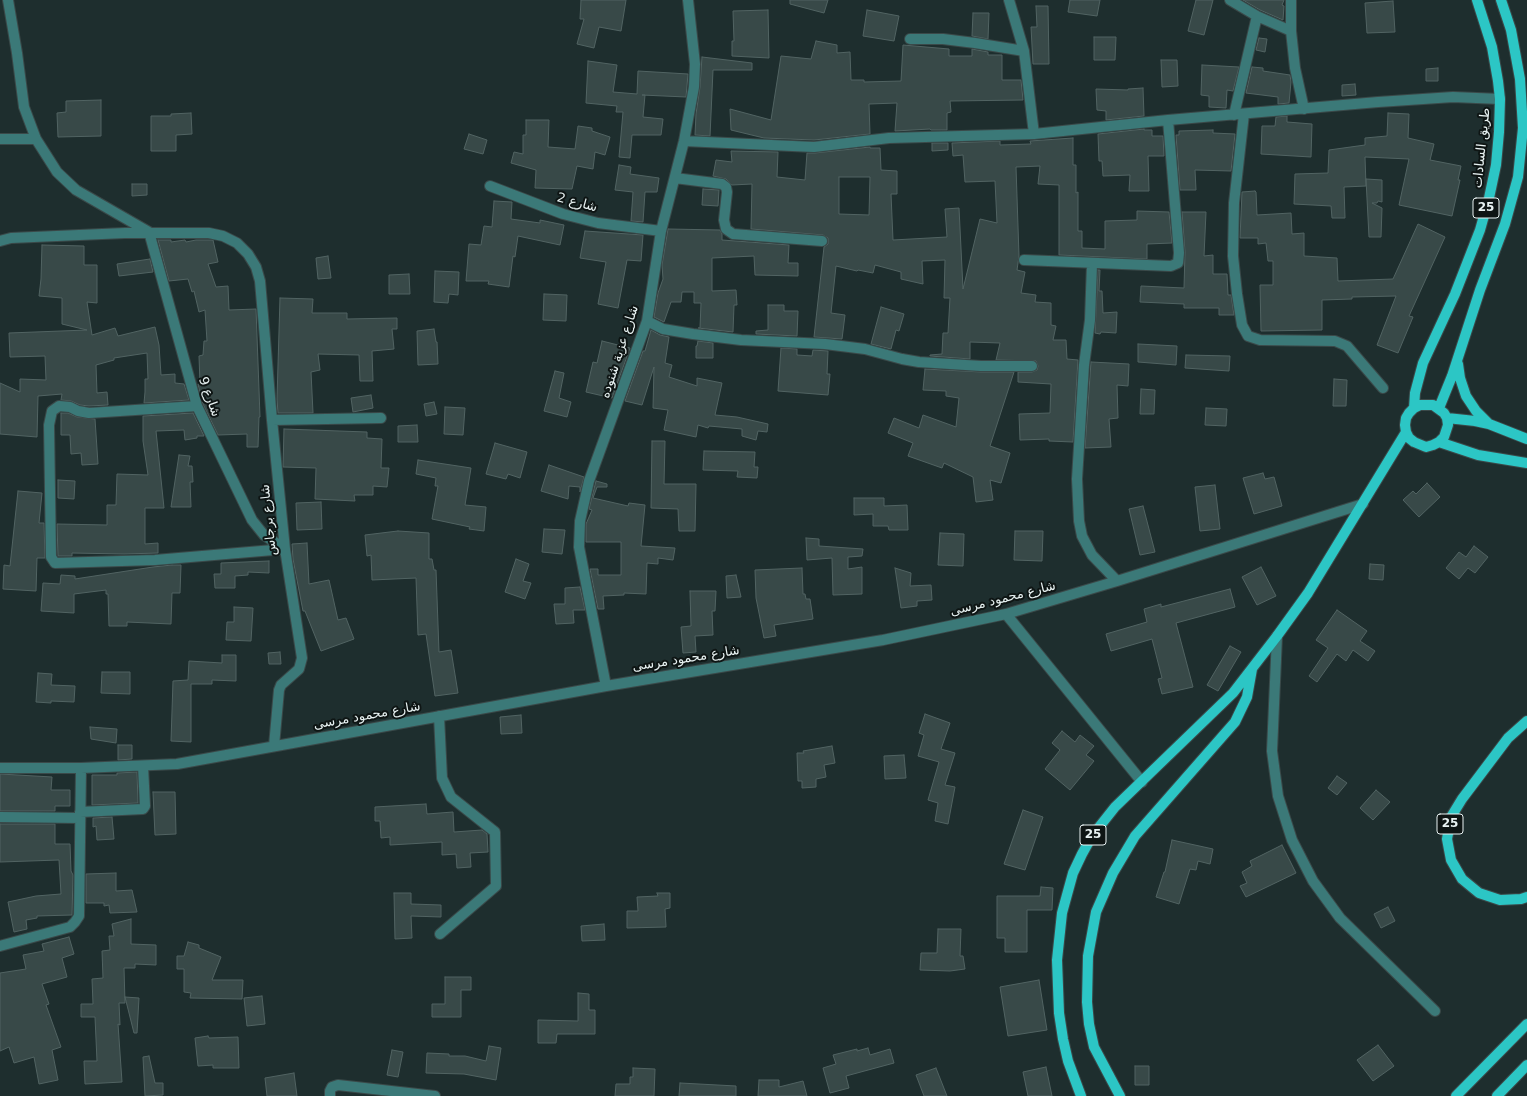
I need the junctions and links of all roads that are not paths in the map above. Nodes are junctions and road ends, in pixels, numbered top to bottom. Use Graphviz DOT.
graph roads {
  1 [pos="8,0"];
  2 [pos="688,0"];
  3 [pos="1009,0"];
  4 [pos="1230,0"];
  5 [pos="1291,0"];
  6 [pos="1477,0"];
  7 [pos="1501,0"];
  8 [pos="1256,16"];
  9 [pos="1292,31"];
  10 [pos="910,40"];
  11 [pos="1024,51"];
  12 [pos="1500,99"];
  13 [pos="1304,109"];
  14 [pos="1239,114"];
  15 [pos="1168,120"];
  16 [pos="1034,134"];
  17 [pos="0,139"];
  18 [pos="36,139"];
  19 [pos="684,140"];
  20 [pos="674,178"];
  21 [pos="490,186"];
  22 [pos="661,231"];
  23 [pos="149,232"];
  24 [pos="822,241"];
  25 [pos="0,242"];
  26 [pos="1024,260"];
  27 [pos="1092,264"];
  28 [pos="647,321"];
  29 [pos="1458,360"];
  30 [pos="1032,366"];
  31 [pos="1383,388"];
  32 [pos="197,406"];
  33 [pos="1414,408"];
  34 [pos="1439,408"];
  35 [pos="381,418"];
  36 [pos="1447,418"];
  37 [pos="272,420"];
  38 [pos="1489,424"];
  39 [pos="1406,432"];
  40 [pos="1527,439"];
  41 [pos="1439,442"];
  42 [pos="1527,463"];
  43 [pos="1362,504"];
  44 [pos="286,549"];
  45 [pos="1117,582"];
  46 [pos="1006,614"];
  47 [pos="1277,636"];
  48 [pos="1252,669"];
  49 [pos="606,686"];
  50 [pos="439,716"];
  51 [pos="1527,721"];
  52 [pos="274,746"];
  53 [pos="143,766"];
  54 [pos="0,768"];
  55 [pos="81,768"];
  56 [pos="1142,782"];
  57 [pos="80,815"];
  58 [pos="0,817"];
  59 [pos="1527,897"];
  60 [pos="440,934"];
  61 [pos="0,946"];
  62 [pos="1435,1011"];
  63 [pos="1527,1024"];
  64 [pos="1527,1065"];
  65 [pos="330,1096"];
  66 [pos="435,1096"];
  67 [pos="1081,1096"];
  68 [pos="1120,1096"];
  69 [pos="1456,1096"];
  70 [pos="1497,1096"];
  1 -- 18 [label="street"];
  2 -- 19 [label="street, شارع عزبة شنوده"];
  3 -- 11 [label="street"];
  4 -- 8 [label="street"];
  5 -- 9 [label="street"];
  6 -- 12 [label="main road, طريق السادات / 25"];
  7 -- 29 [label="main road, 25"];
  8 -- 9 [label="street"];
  8 -- 14 [label="street"];
  9 -- 13 [label="street"];
  10 -- 11 [label="street"];
  11 -- 16 [label="street"];
  12 -- 13 [label="street"];
  12 -- 33 [label="main road, طريق السادات / 25"];
  13 -- 14 [label="street"];
  14 -- 15 [label="street"];
  14 -- 31 [label="street"];
  15 -- 16 [label="street"];
  15 -- 27 [label="street"];
  16 -- 19 [label="street"];
  17 -- 18 [label="street"];
  18 -- 23 [label="street"];
  19 -- 20 [label="street, شارع عزبة شنوده"];
  20 -- 22 [label="street, شارع عزبة شنوده"];
  20 -- 24 [label="street"];
  21 -- 22 [label="street, شارع 2"];
  22 -- 28 [label="street, شارع عزبة شنوده"];
  23 -- 25 [label="street, شارع برجاس"];
  23 -- 32 [label="street, شارع 9"];
  23 -- 37 [label="street, شارع برجاس"];
  26 -- 27 [label="street"];
  27 -- 45 [label="street"];
  28 -- 30 [label="street"];
  28 -- 49 [label="street, شارع عزبة شنوده"];
  29 -- 34 [label="main road, 25"];
  29 -- 38 [label="main road"];
  32 -- 44 [label="street, شارع 9"];
  32 -- 44 [label="street"];
  33 -- 34 [label="main road"];
  33 -- 39 [label="main road"];
  34 -- 36 [label="main road"];
  35 -- 37 [label="street"];
  36 -- 38 [label="main road"];
  36 -- 41 [label="main road"];
  37 -- 44 [label="street, شارع برجاس"];
  38 -- 40 [label="main road"];
  39 -- 41 [label="main road"];
  39 -- 43 [label="main road, 25"];
  41 -- 42 [label="main road"];
  43 -- 45 [label="street, شارع محمود مرسى"];
  43 -- 47 [label="main road, 25"];
  44 -- 52 [label="street, شارع برجاس"];
  45 -- 46 [label="street, شارع محمود مرسى"];
  46 -- 49 [label="street, شارع محمود مرسى"];
  46 -- 56 [label="street"];
  47 -- 48 [label="main road, 25"];
  47 -- 62 [label="street"];
  48 -- 56 [label="main road, 25"];
  48 -- 68 [label="main road"];
  49 -- 50 [label="street, شارع محمود مرسى"];
  50 -- 52 [label="street, شارع محمود مرسى"];
  50 -- 60 [label="street"];
  51 -- 59 [label="main road, 25"];
  52 -- 53 [label="street, شارع محمود مرسى"];
  53 -- 55 [label="street, شارع محمود مرسى"];
  53 -- 57 [label="street"];
  54 -- 55 [label="street, شارع محمود مرسى"];
  55 -- 57 [label="street"];
  56 -- 67 [label="main road, 25"];
  57 -- 58 [label="street"];
  57 -- 61 [label="street"];
  63 -- 69 [label="main road"];
  64 -- 70 [label="main road"];
  65 -- 66 [label="street"];
}
